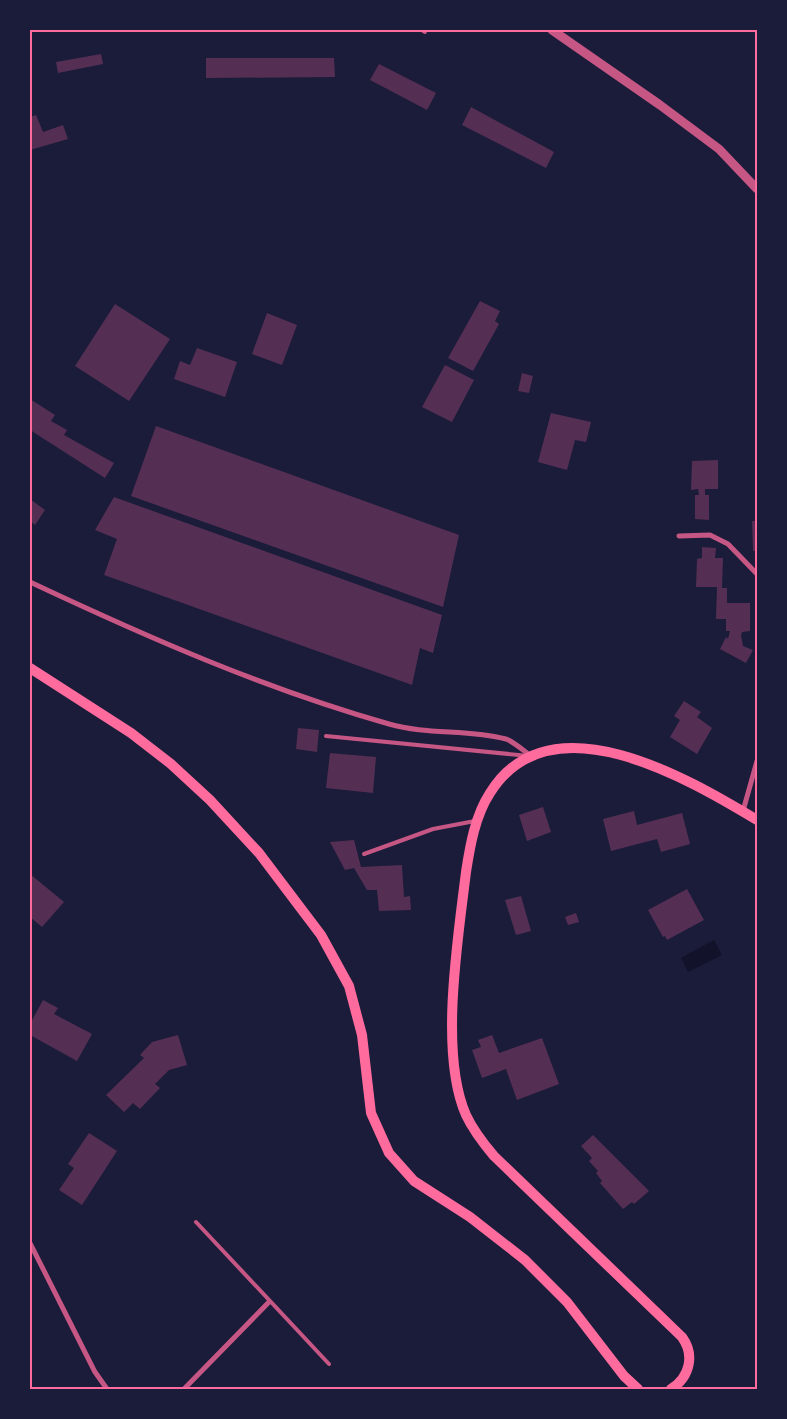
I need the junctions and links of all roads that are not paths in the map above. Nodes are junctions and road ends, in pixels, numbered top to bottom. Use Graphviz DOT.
graph roads {
  1 [pos="552,30"];
  2 [pos="757,190"];
  3 [pos="679,536"];
  4 [pos="757,574"];
  5 [pos="30,582"];
  6 [pos="30,668"];
  7 [pos="326,736"];
  8 [pos="531,756"];
  9 [pos="757,761"];
  10 [pos="743,811"];
  11 [pos="757,820"];
  12 [pos="478,821"];
  13 [pos="364,854"];
  14 [pos="196,1222"];
  15 [pos="30,1243"];
  16 [pos="269,1302"];
  17 [pos="329,1364"];
  18 [pos="107,1389"];
  19 [pos="184,1389"];
  20 [pos="638,1389"];
  21 [pos="671,1389"];
  1 -- 2 [label="street"];
  3 -- 4 [label="street"];
  5 -- 8 [label="street"];
  6 -- 20 [label="main road"];
  7 -- 8 [label="lane"];
  8 -- 10 [label="main road"];
  8 -- 12 [label="main road"];
  9 -- 10 [label="street"];
  10 -- 11 [label="main road"];
  12 -- 13 [label="lane"];
  12 -- 21 [label="main road"];
  14 -- 16 [label="lane"];
  15 -- 18 [label="street"];
  16 -- 17 [label="lane"];
  16 -- 19 [label="street"];
}
